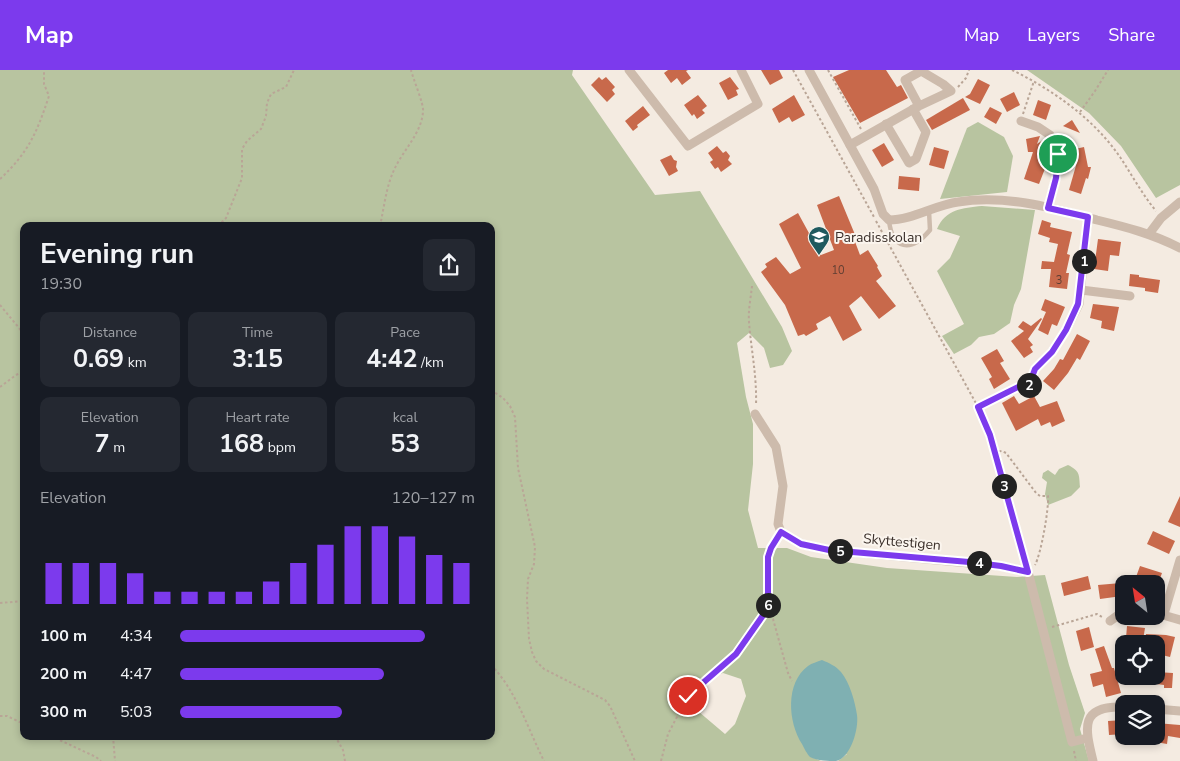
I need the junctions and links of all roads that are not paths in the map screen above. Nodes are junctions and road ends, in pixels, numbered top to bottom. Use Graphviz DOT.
graph roads {
  1 [pos="629,70"];
  2 [pos="741,70"];
  3 [pos="809,70"];
  4 [pos="916,107"];
  5 [pos="1021,121"];
  6 [pos="886,124"];
  7 [pos="850,145"];
  8 [pos="1180,202"];
  9 [pos="1048,208"];
  10 [pos="928,209"];
  11 [pos="1088,217"];
  12 [pos="888,220"];
  13 [pos="1149,234"];
  14 [pos="1180,248"];
  15 [pos="1081,290"];
  16 [pos="1130,296"];
  17 [pos="1029,385"];
  18 [pos="755,414"];
  19 [pos="1180,560"];
  20 [pos="1165,600"];
  21 [pos="1165,616"];
  22 [pos="1115,617"];
  23 [pos="1180,620"];
  24 [pos="1110,621"];
  25 [pos="1115,707"];
  26 [pos="1165,710"];
  27 [pos="1180,711"];
  28 [pos="1087,738"];
  29 [pos="1093,761"];
  1 -- 2 [label="street"];
  3 -- 7 [label="street"];
  4 -- 4 [label="street"];
  4 -- 6 [label="street"];
  4 -- 6 [label="street"];
  5 -- 9 [label="street"];
  6 -- 7 [label="street"];
  7 -- 12 [label="street"];
  8 -- 13 [label="street"];
  9 -- 10 [label="street"];
  9 -- 11 [label="street"];
  10 -- 12 [label="street"];
  10 -- 12 [label="lane"];
  11 -- 13 [label="street"];
  11 -- 15 [label="street"];
  13 -- 14 [label="street"];
  15 -- 16 [label="street"];
  15 -- 17 [label="street"];
  18 -- 28 [label="street, Skyttestigen"];
  19 -- 20 [label="street"];
  21 -- 23 [label="street"];
  22 -- 24 [label="street"];
  25 -- 28 [label="street"];
  26 -- 27 [label="street"];
  28 -- 29 [label="street"];
}
